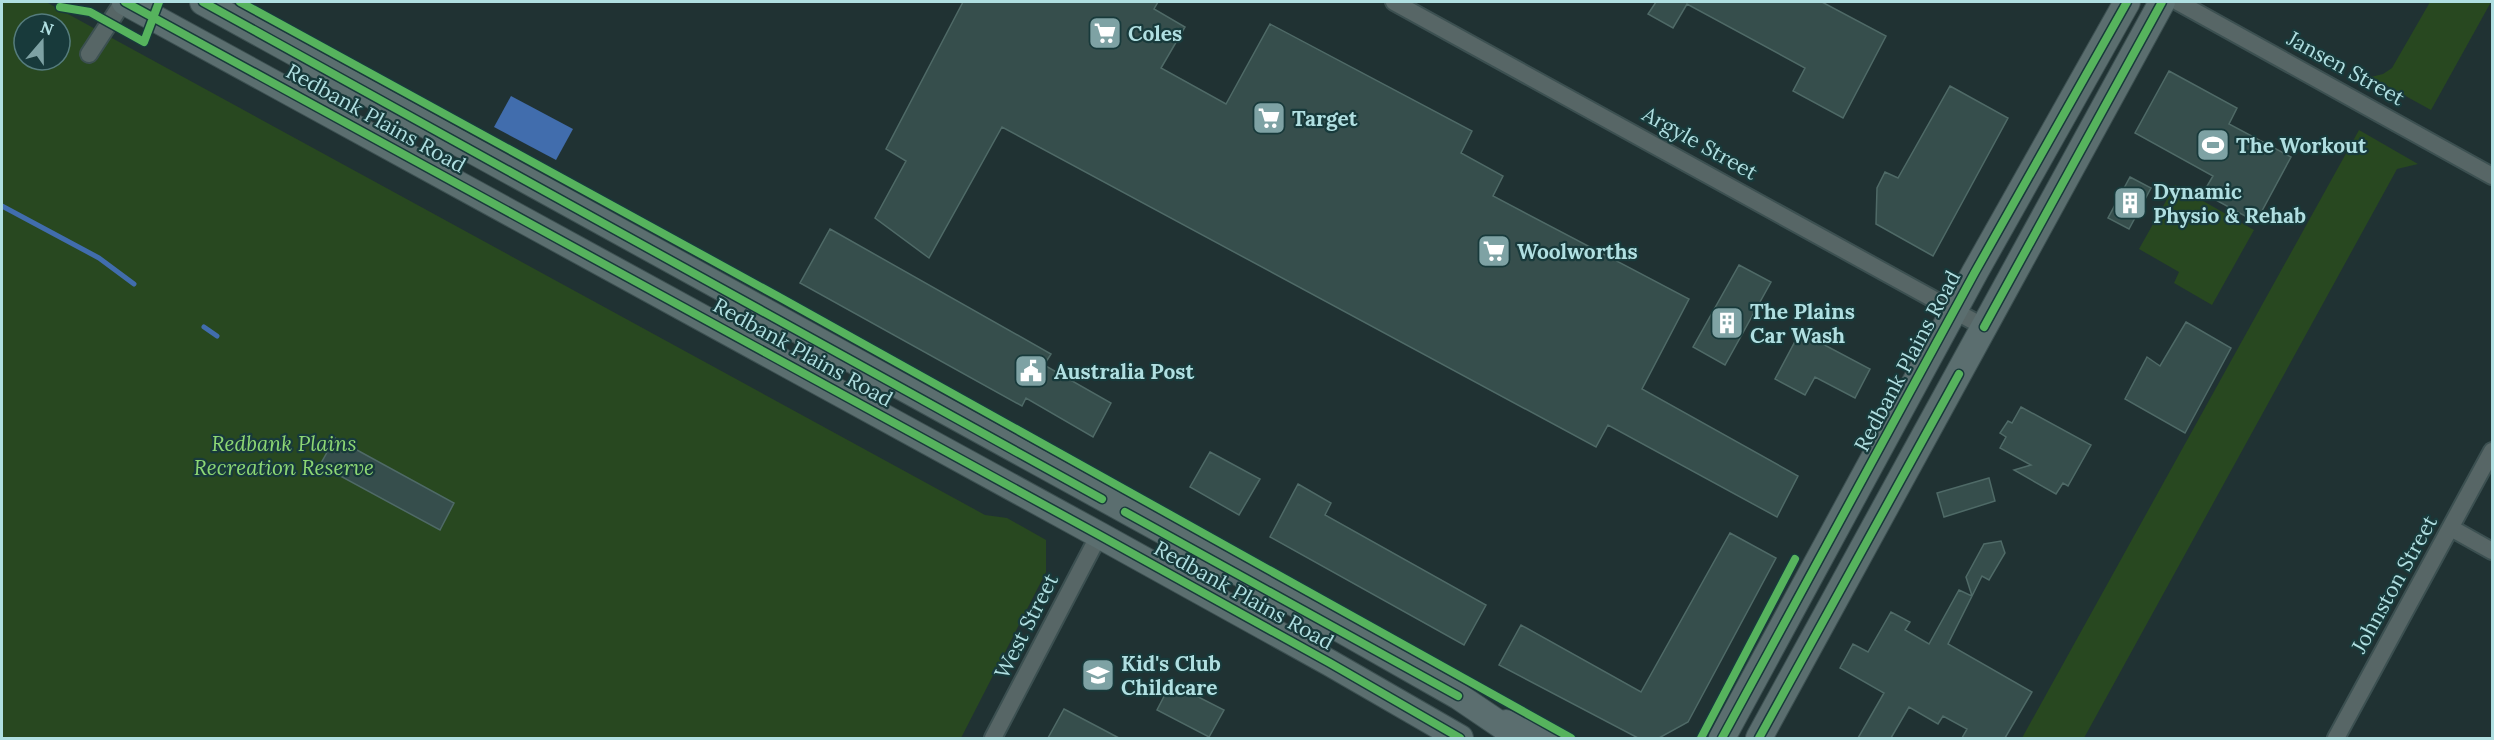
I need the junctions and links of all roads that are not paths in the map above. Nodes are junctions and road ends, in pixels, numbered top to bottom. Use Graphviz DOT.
graph roads {
  1 [pos="124,2"];
  2 [pos="203,2"];
  3 [pos="1394,2"];
  4 [pos="2127,2"];
  5 [pos="2162,2"];
  6 [pos="2178,2"];
  7 [pos="89,54"];
  8 [pos="2493,176"];
  9 [pos="1955,310"];
  10 [pos="1984,327"];
  11 [pos="2493,451"];
  12 [pos="1910,466"];
  13 [pos="2451,528"];
  14 [pos="1099,535"];
  15 [pos="2493,551"];
  16 [pos="1815,570"];
  17 [pos="1486,716"];
  18 [pos="993,738"];
  19 [pos="1460,738"];
  20 [pos="1520,738"];
  21 [pos="1546,738"];
  22 [pos="1722,738"];
  23 [pos="1759,738"];
  24 [pos="2336,738"];
  1 -- 7 [label="street"];
  1 -- 14 [label="main road, Redbank Plains Road"];
  2 -- 17 [label="main road, Redbank Plains Road"];
  3 -- 9 [label="street, Argyle Street"];
  4 -- 9 [label="main road, Redbank Plains Road"];
  5 -- 10 [label="main road"];
  6 -- 8 [label="street, Jansen Street"];
  9 -- 10 [label="street, Argyle Street"];
  9 -- 16 [label="main road, Redbank Plains Road"];
  10 -- 12 [label="main road"];
  11 -- 13 [label="street, Johnston Street"];
  12 -- 16 [label="main road"];
  12 -- 23 [label="main road"];
  13 -- 15 [label="street"];
  13 -- 24 [label="street, Johnston Street"];
  14 -- 18 [label="street, West Street"];
  14 -- 19 [label="main road, Redbank Plains Road"];
  16 -- 22 [label="main road, Redbank Plains Road"];
  17 -- 20 [label="main road, Redbank Plains Road"];
  17 -- 21 [label="main road"];
}
